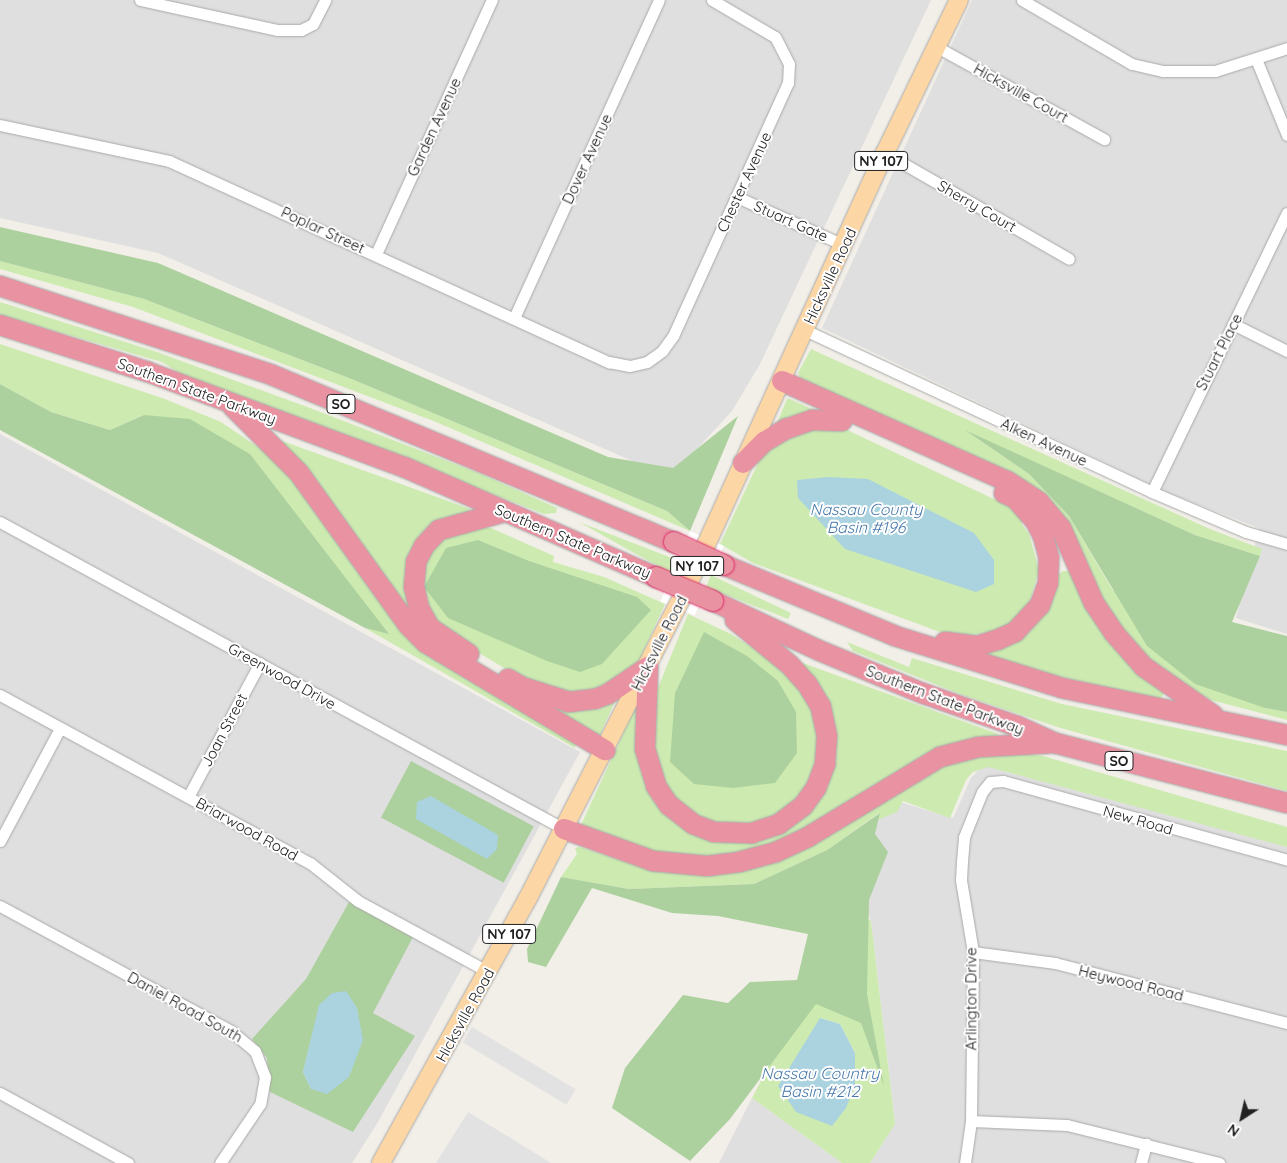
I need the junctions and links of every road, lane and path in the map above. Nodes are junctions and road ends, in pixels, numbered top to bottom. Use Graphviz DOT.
graph roads {
  1 [pos="140,0"];
  2 [pos="325,0"];
  3 [pos="492,0"];
  4 [pos="659,0"];
  5 [pos="959,0"];
  6 [pos="1022,0"];
  7 [pos="717,3"];
  8 [pos="937,46"];
  9 [pos="1287,48"];
  10 [pos="1256,59"];
  11 [pos="0,125"];
  12 [pos="1287,135"];
  13 [pos="1104,139"];
  14 [pos="885,153"];
  15 [pos="737,197"];
  16 [pos="1287,213"];
  17 [pos="844,245"];
  18 [pos="376,254"];
  19 [pos="1069,259"];
  20 [pos="0,286"];
  21 [pos="514,318"];
  22 [pos="1233,324"];
  23 [pos="0,325"];
  24 [pos="805,330"];
  25 [pos="1287,351"];
  26 [pos="635,364"];
  27 [pos="781,385"];
  28 [pos="228,402"];
  29 [pos="842,421"];
  30 [pos="743,463"];
  31 [pos="1152,492"];
  32 [pos="504,512"];
  33 [pos="0,522"];
  34 [pos="1287,544"];
  35 [pos="713,601"];
  36 [pos="895,636"];
  37 [pos="260,663"];
  38 [pos="648,667"];
  39 [pos="0,695"];
  40 [pos="1221,721"];
  41 [pos="60,728"];
  42 [pos="1287,735"];
  43 [pos="1055,743"];
  44 [pos="605,750"];
  45 [pos="990,782"];
  46 [pos="188,797"];
  47 [pos="1287,803"];
  48 [pos="564,829"];
  49 [pos="0,841"];
  50 [pos="1287,860"];
  51 [pos="0,906"];
  52 [pos="973,952"];
  53 [pos="489,972"];
  54 [pos="1287,1023"];
  55 [pos="0,1093"];
  56 [pos="971,1120"];
  57 [pos="1146,1144"];
  58 [pos="128,1163"];
  59 [pos="220,1163"];
  60 [pos="381,1163"];
  61 [pos="965,1163"];
  62 [pos="1141,1163"];
  63 [pos="1219,1163"];
  1 -- 2 [label="street"];
  3 -- 18 [label="street, Garden Avenue"];
  4 -- 21 [label="street, Dover Avenue"];
  5 -- 8 [label="main road, Hicksville Road / NY 107"];
  6 -- 10 [label="street"];
  7 -- 15 [label="street, Chester Avenue"];
  8 -- 13 [label="street, Hicksville Court"];
  8 -- 14 [label="main road, Hicksville Road / NY 107"];
  9 -- 10 [label="street"];
  10 -- 12 [label="street"];
  11 -- 18 [label="street, Poplar Street"];
  14 -- 17 [label="main road, Hicksville Road / NY 107"];
  14 -- 19 [label="street, Sherry Court"];
  15 -- 17 [label="street, Stuart Gate"];
  15 -- 26 [label="street, Chester Avenue"];
  16 -- 22 [label="street, Stuart Place"];
  17 -- 24 [label="main road, Hicksville Road / NY 107"];
  18 -- 21 [label="street, Poplar Street"];
  20 -- 36 [label="highway, SO, bridge"];
  21 -- 26 [label="street, Poplar Street"];
  22 -- 25 [label="street"];
  22 -- 31 [label="street, Stuart Place"];
  23 -- 28 [label="highway, Southern State Parkway / SO"];
  24 -- 27 [label="main road, Hicksville Road / NY 107"];
  24 -- 31 [label="street, Alken Avenue"];
  27 -- 29 [label="highway"];
  27 -- 30 [label="main road, Hicksville Road / NY 107"];
  27 -- 40 [label="highway"];
  28 -- 32 [label="highway, Southern State Parkway / SO"];
  28 -- 44 [label="highway"];
  29 -- 30 [label="highway"];
  29 -- 36 [label="highway"];
  30 -- 38 [label="main road, Hicksville Road / NY 107"];
  31 -- 34 [label="street, Alken Avenue"];
  32 -- 35 [label="highway, Southern State Parkway / SO, bridge"];
  32 -- 38 [label="highway"];
  33 -- 37 [label="street, Greenwood Drive"];
  35 -- 38 [label="highway"];
  35 -- 43 [label="highway, Southern State Parkway / SO"];
  36 -- 40 [label="highway, SO"];
  37 -- 46 [label="street, Joan Street"];
  37 -- 48 [label="street, Greenwood Drive"];
  38 -- 44 [label="main road, Hicksville Road / NY 107"];
  39 -- 41 [label="street, Briarwood Road"];
  40 -- 42 [label="highway, SO"];
  41 -- 46 [label="street, Briarwood Road"];
  41 -- 49 [label="street"];
  43 -- 47 [label="highway, Southern State Parkway / SO"];
  43 -- 48 [label="highway"];
  44 -- 48 [label="main road, Hicksville Road / NY 107"];
  45 -- 50 [label="street, New Road"];
  45 -- 52 [label="street, Arlington Drive"];
  46 -- 53 [label="street, Briarwood Road"];
  48 -- 53 [label="main road, Hicksville Road / NY 107"];
  51 -- 59 [label="street, Daniel Road South"];
  52 -- 54 [label="street, Heywood Road"];
  52 -- 56 [label="street, Arlington Drive"];
  53 -- 60 [label="main road, Hicksville Road / NY 107"];
  55 -- 58 [label="street"];
  56 -- 57 [label="street"];
  56 -- 61 [label="street, Arlington Drive"];
  57 -- 62 [label="street"];
  57 -- 63 [label="street"];
}
